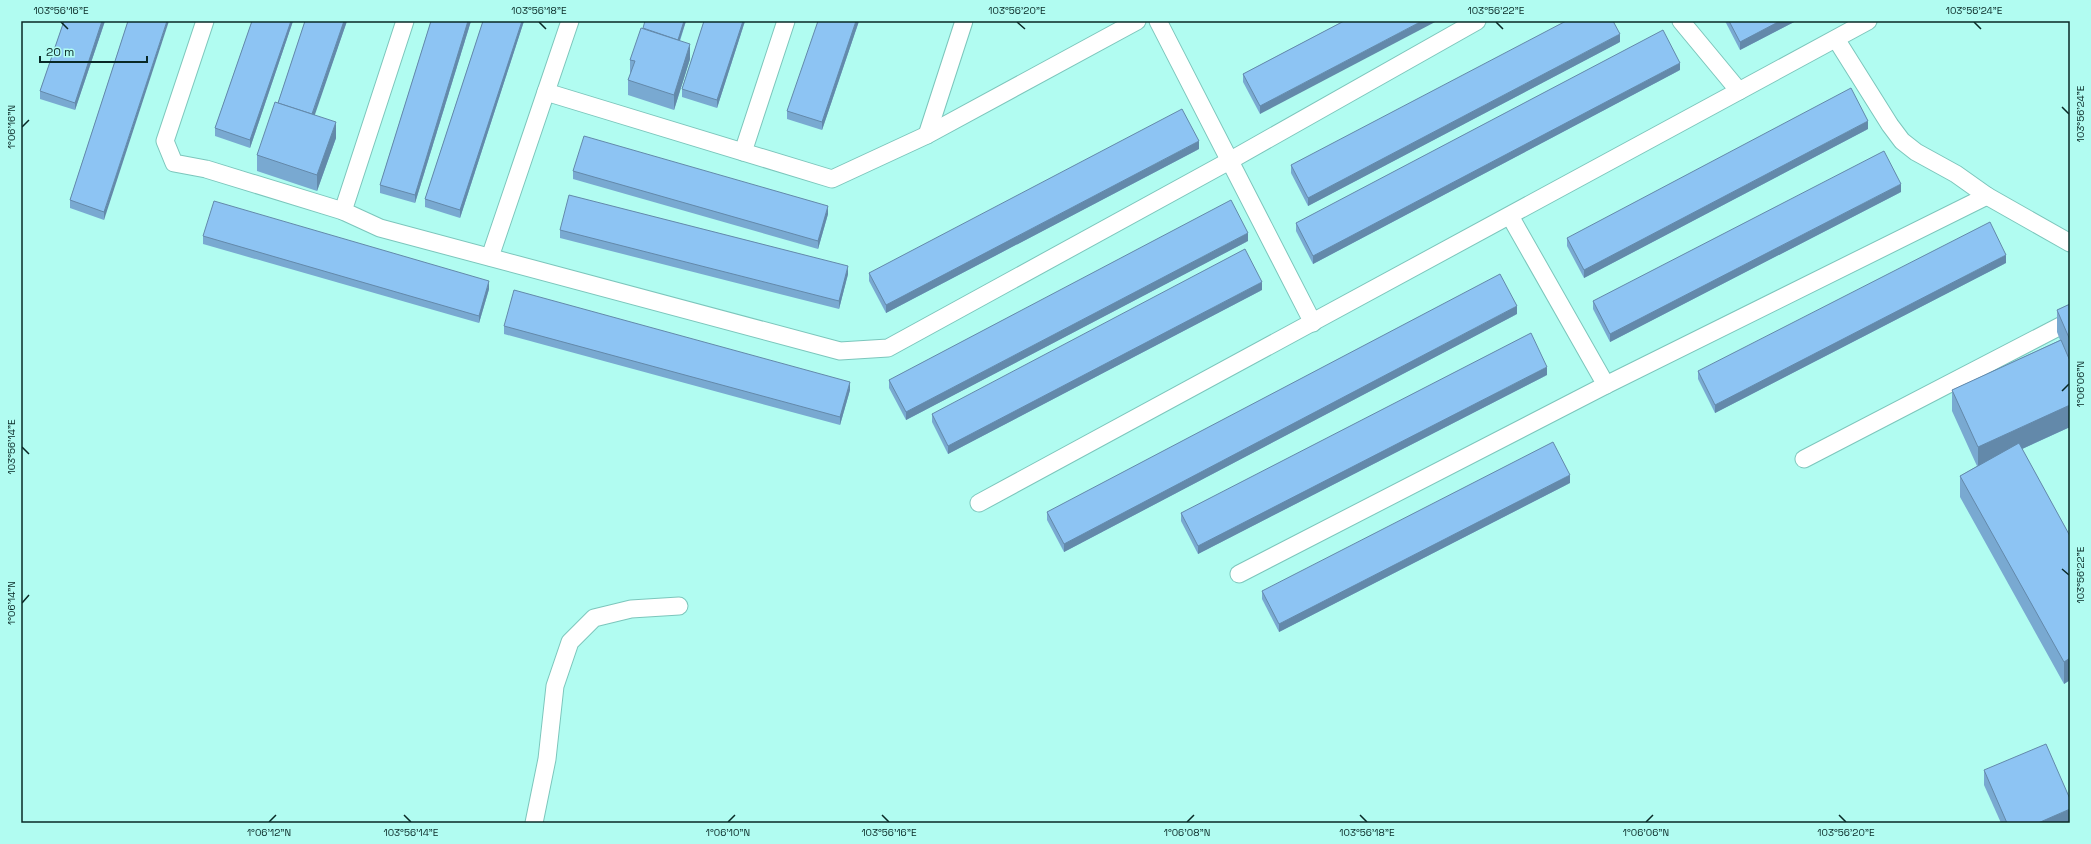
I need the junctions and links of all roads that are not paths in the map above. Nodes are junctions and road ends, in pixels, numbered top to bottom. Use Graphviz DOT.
graph roads {
  1 [pos="205,21"];
  2 [pos="405,21"];
  3 [pos="570,21"];
  4 [pos="786,21"];
  5 [pos="964,21"];
  6 [pos="1136,21"];
  7 [pos="1158,21"];
  8 [pos="1476,21"];
  9 [pos="1682,21"];
  10 [pos="1868,21"];
  11 [pos="1836,39"];
  12 [pos="1739,91"];
  13 [pos="546,92"];
  14 [pos="927,135"];
  15 [pos="743,152"];
  16 [pos="1231,160"];
  17 [pos="1988,196"];
  18 [pos="343,211"];
  19 [pos="1510,216"];
  20 [pos="2070,243"];
  21 [pos="490,258"];
  22 [pos="2070,321"];
  23 [pos="1313,323"];
  24 [pos="1606,385"];
  25 [pos="1804,459"];
  26 [pos="980,503"];
  27 [pos="1239,574"];
  28 [pos="679,606"];
  29 [pos="534,823"];
  1 -- 18 [label="lane"];
  2 -- 18 [label="lane"];
  3 -- 13 [label="lane"];
  4 -- 15 [label="lane"];
  5 -- 14 [label="lane"];
  6 -- 14 [label="lane"];
  7 -- 16 [label="lane"];
  8 -- 16 [label="lane"];
  9 -- 12 [label="lane"];
  10 -- 11 [label="lane"];
  11 -- 12 [label="lane"];
  11 -- 17 [label="lane"];
  12 -- 19 [label="lane"];
  13 -- 15 [label="lane"];
  13 -- 21 [label="lane"];
  14 -- 15 [label="lane"];
  16 -- 21 [label="lane"];
  16 -- 23 [label="lane"];
  17 -- 20 [label="lane"];
  17 -- 24 [label="lane"];
  18 -- 21 [label="lane"];
  19 -- 23 [label="lane"];
  19 -- 24 [label="lane"];
  22 -- 25 [label="lane"];
  23 -- 26 [label="lane"];
  24 -- 27 [label="lane"];
  28 -- 29 [label="lane"];
}
